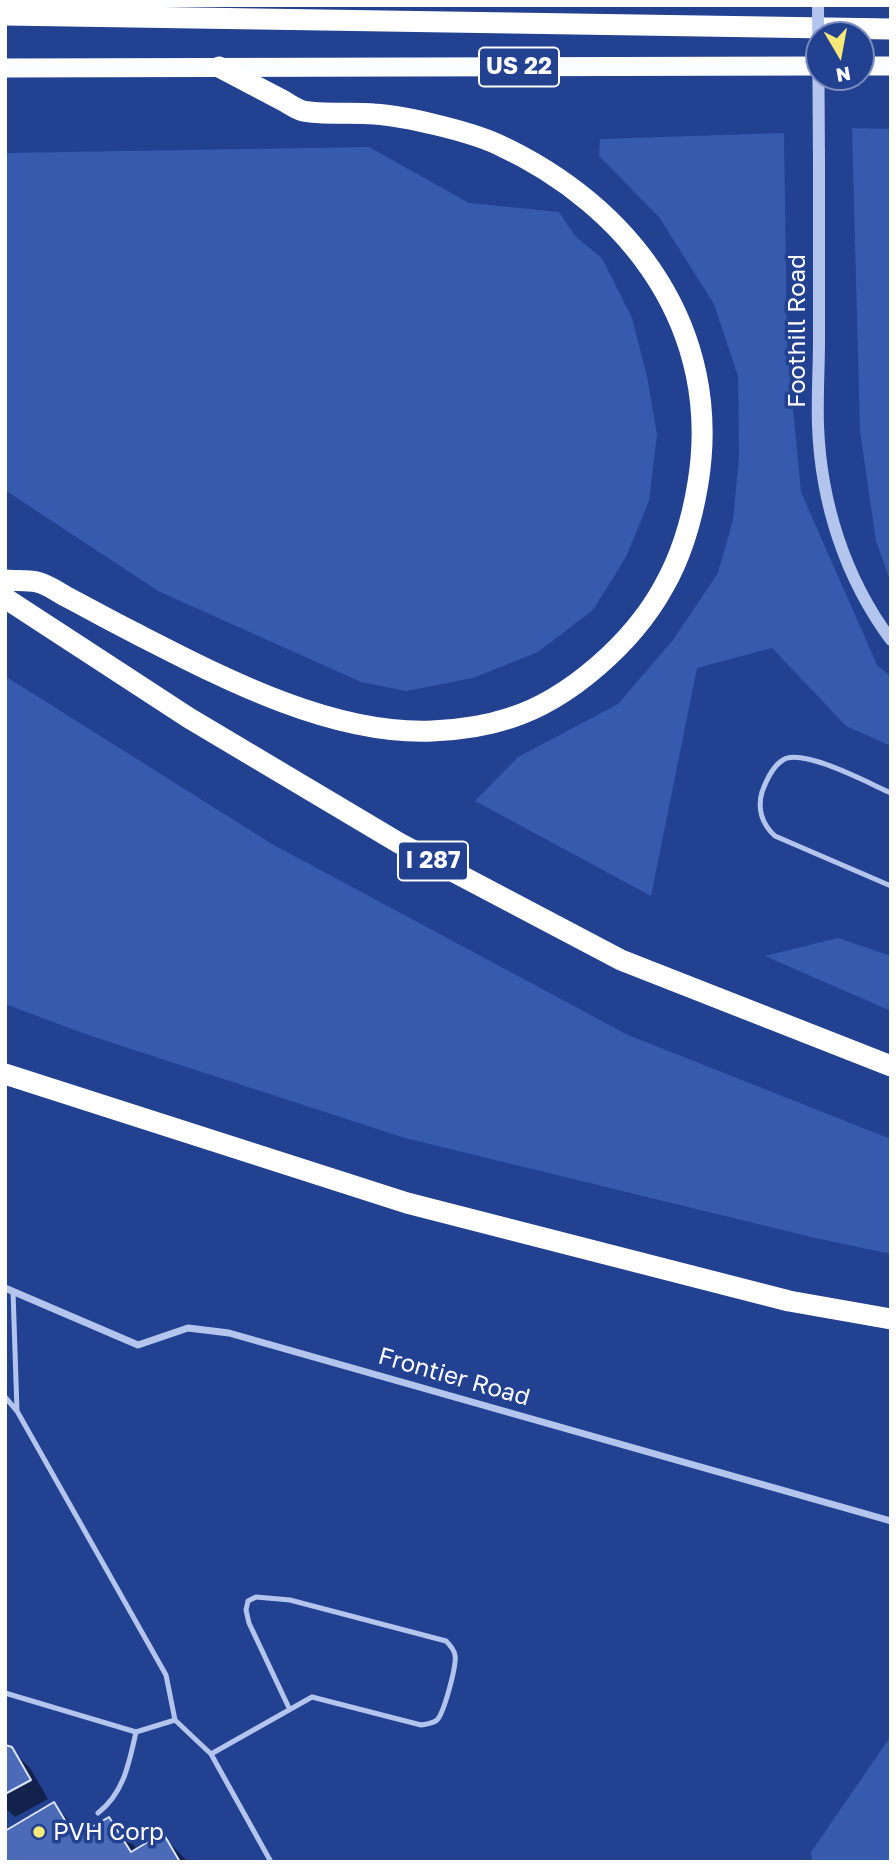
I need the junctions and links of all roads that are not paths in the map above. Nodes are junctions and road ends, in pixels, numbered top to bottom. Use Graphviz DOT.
graph roads {
  1 [pos="818,5"];
  2 [pos="5,15"];
  3 [pos="891,29"];
  4 [pos="805,66"];
  5 [pos="219,67"];
  6 [pos="5,68"];
  7 [pos="5,580"];
  8 [pos="5,598"];
  9 [pos="891,640"];
  10 [pos="891,793"];
  11 [pos="891,886"];
  12 [pos="891,1066"];
  13 [pos="5,1074"];
  14 [pos="8,1291"];
  15 [pos="891,1319"];
  16 [pos="5,1397"];
  17 [pos="17,1411"];
  18 [pos="891,1521"];
  19 [pos="5,1693"];
  20 [pos="289,1708"];
  21 [pos="175,1720"];
  22 [pos="136,1732"];
  23 [pos="211,1754"];
  24 [pos="98,1813"];
  25 [pos="271,1862"];
  1 -- 9 [label="street, Foothill Road, bridge"];
  2 -- 3 [label="highway"];
  4 -- 5 [label="highway, US 22"];
  5 -- 6 [label="highway, US 22"];
  5 -- 7 [label="highway"];
  8 -- 12 [label="highway, I 287"];
  10 -- 11 [label="lane"];
  13 -- 15 [label="highway"];
  14 -- 17 [label="lane, Frontier Road"];
  14 -- 18 [label="street, Frontier Road"];
  16 -- 17 [label="lane"];
  17 -- 21 [label="lane"];
  19 -- 22 [label="lane"];
  20 -- 20 [label="lane"];
  20 -- 23 [label="lane"];
  21 -- 22 [label="lane"];
  21 -- 23 [label="lane"];
  22 -- 24 [label="lane"];
  23 -- 25 [label="lane"];
}
